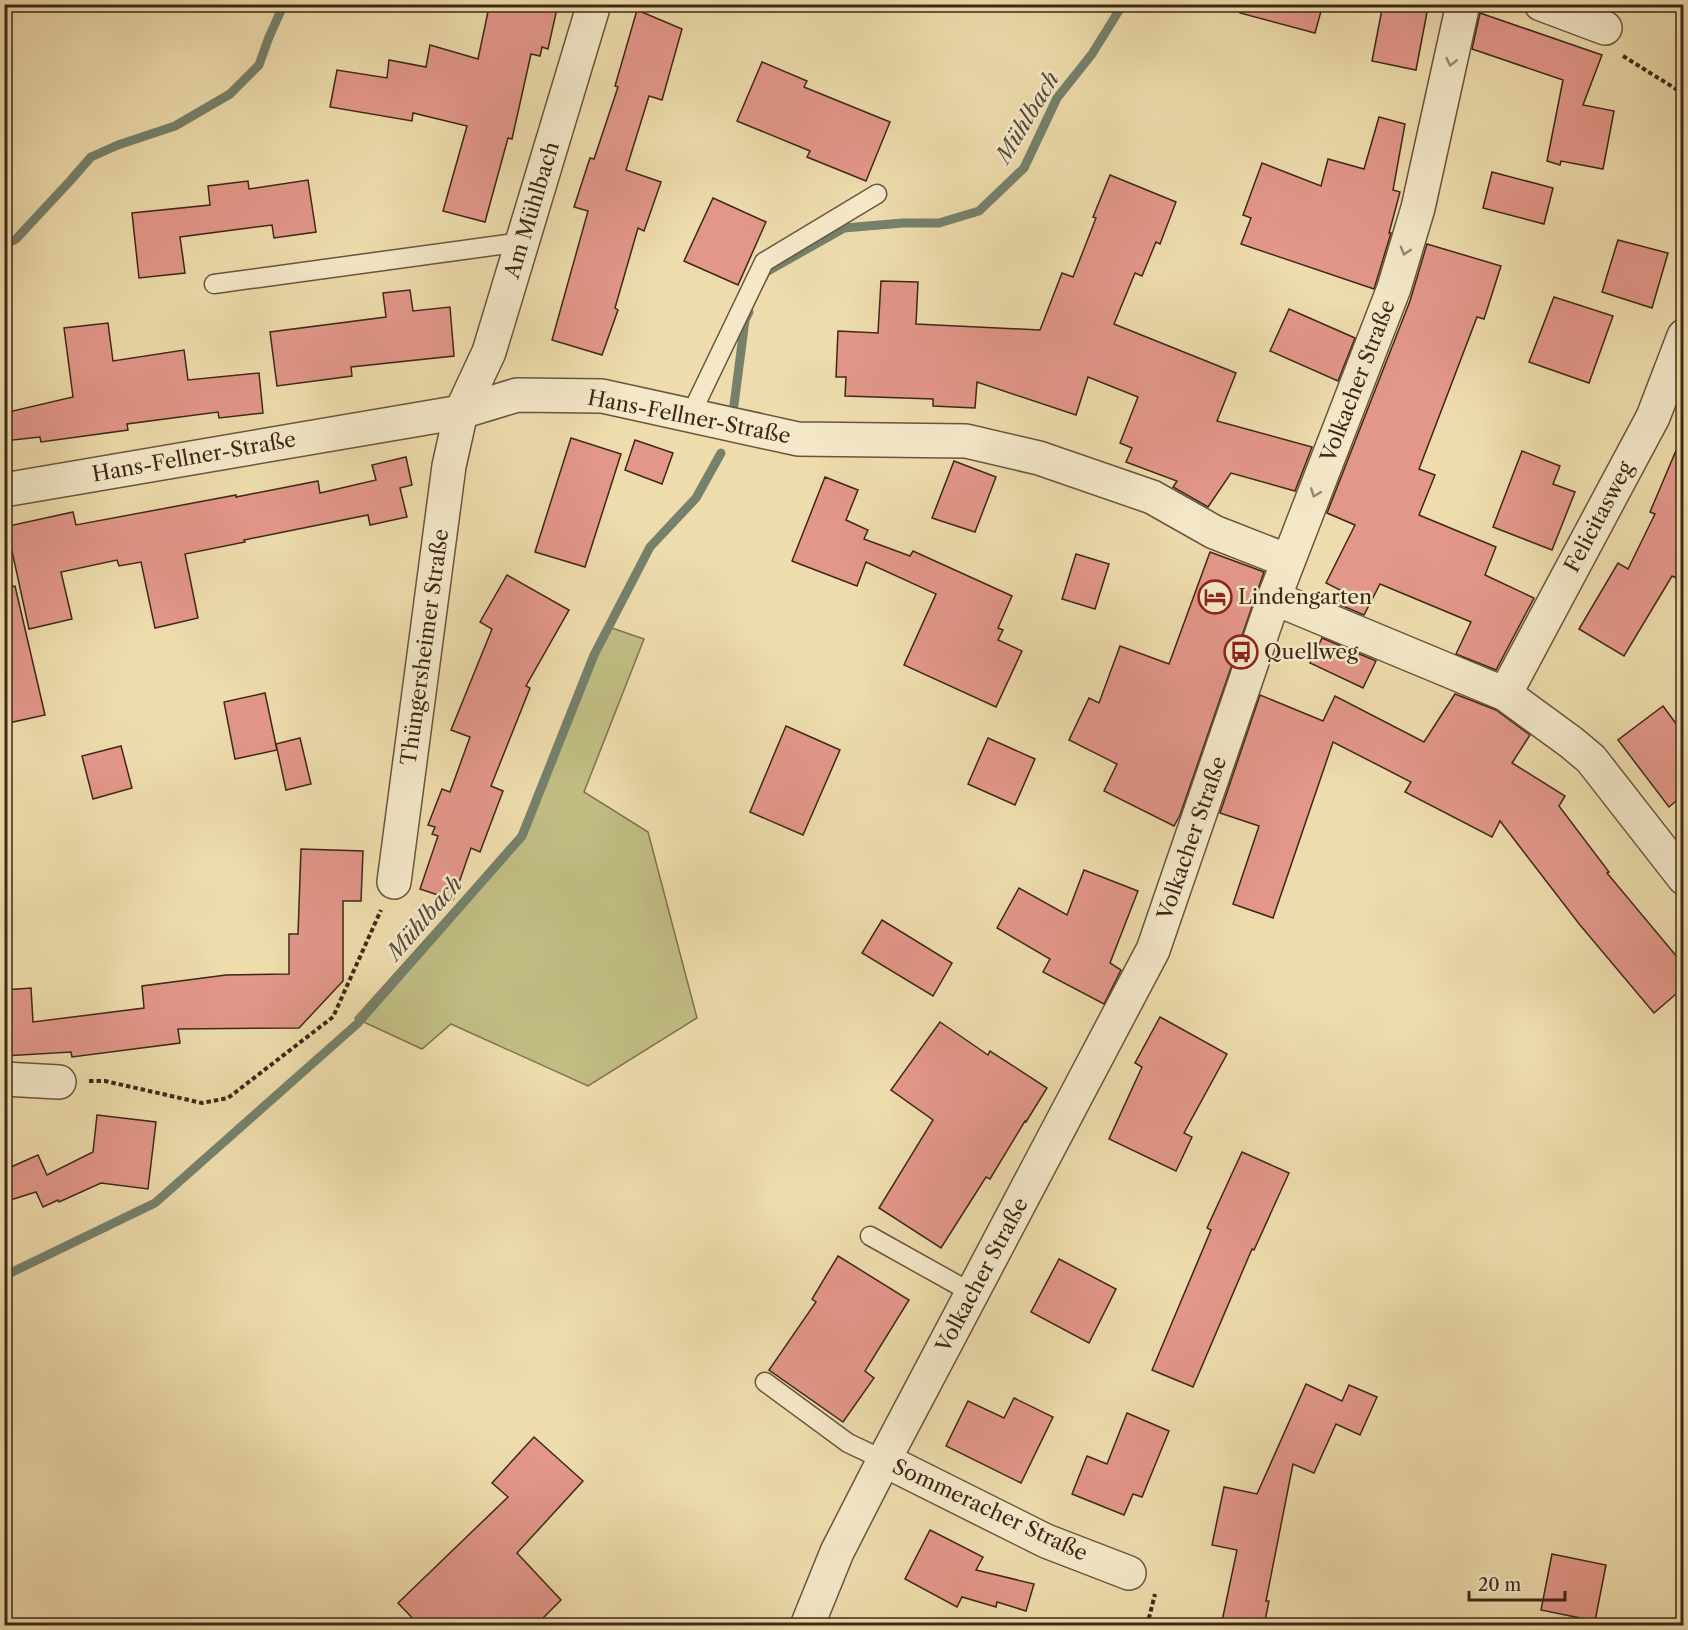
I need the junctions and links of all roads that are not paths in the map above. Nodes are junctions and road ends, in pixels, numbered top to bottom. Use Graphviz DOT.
graph roads {
  1 [pos="594,4"];
  2 [pos="1464,4"];
  3 [pos="1541,4"];
  4 [pos="1605,28"];
  5 [pos="877,194"];
  6 [pos="522,242"];
  7 [pos="213,284"];
  8 [pos="1683,336"];
  9 [pos="461,412"];
  10 [pos="690,416"];
  11 [pos="4,490"];
  12 [pos="1288,561"];
  13 [pos="1274,598"];
  14 [pos="1505,694"];
  15 [pos="1679,863"];
  16 [pos="394,882"];
  17 [pos="4,1079"];
  18 [pos="58,1083"];
  19 [pos="870,1236"];
  20 [pos="972,1293"];
  21 [pos="765,1382"];
  22 [pos="884,1460"];
  23 [pos="1129,1573"];
  24 [pos="807,1626"];
  1 -- 6 [label="street, Am Mühlbach"];
  2 -- 12 [label="street, Volkacher Straße, one-way"];
  3 -- 4 [label="street"];
  5 -- 10 [label="lane"];
  6 -- 7 [label="lane"];
  6 -- 9 [label="street, Am Mühlbach"];
  8 -- 14 [label="street, Felicitasweg"];
  9 -- 10 [label="street, Hans-Fellner-Straße"];
  9 -- 11 [label="street, Hans-Fellner-Straße"];
  9 -- 16 [label="street, Thüngersheimer Straße"];
  10 -- 12 [label="street, Hans-Fellner-Straße"];
  12 -- 13 [label="street, Volkacher Straße"];
  13 -- 14 [label="street"];
  13 -- 20 [label="street, Volkacher Straße"];
  14 -- 15 [label="street"];
  17 -- 18 [label="street"];
  19 -- 20 [label="lane"];
  20 -- 22 [label="street, Volkacher Straße"];
  21 -- 22 [label="lane"];
  22 -- 23 [label="street, Sommeracher Straße"];
  22 -- 24 [label="street, Volkacher Straße"];
}
